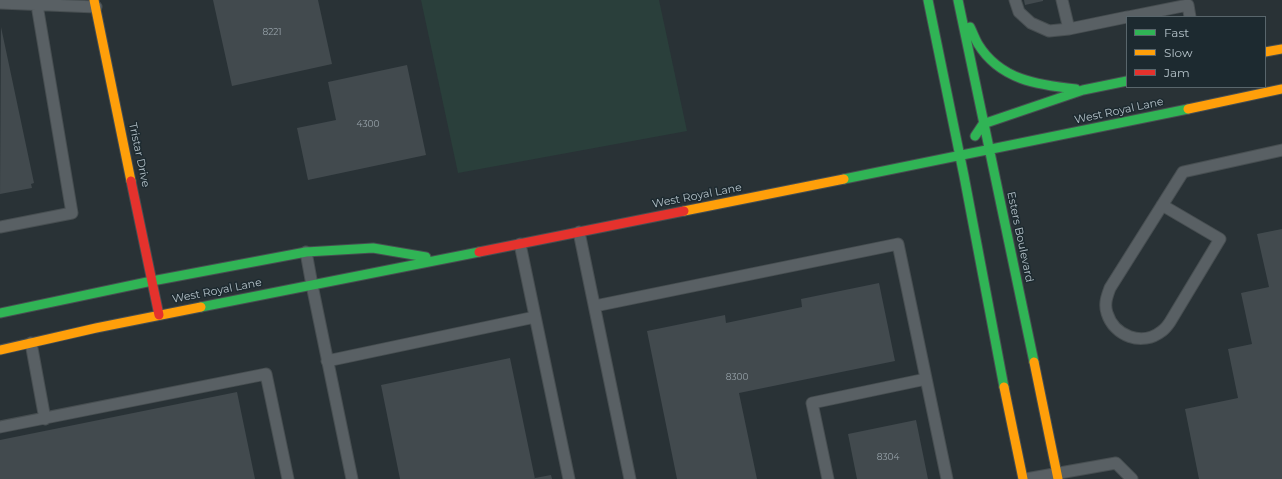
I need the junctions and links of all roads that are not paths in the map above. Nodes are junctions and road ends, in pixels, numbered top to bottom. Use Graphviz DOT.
graph roads {
  1 [pos="928,0"];
  2 [pos="1015,0"];
  3 [pos="1062,0"];
  4 [pos="0,3"];
  5 [pos="95,4"];
  6 [pos="959,4"];
  7 [pos="37,5"];
  8 [pos="1133,16"];
  9 [pos="1190,16"];
  10 [pos="1126,17"];
  11 [pos="1069,29"];
  12 [pos="1282,48"];
  13 [pos="1266,52"];
  14 [pos="1126,81"];
  15 [pos="1282,89"];
  16 [pos="1083,90"];
  17 [pos="984,124"];
  18 [pos="990,150"];
  19 [pos="1282,150"];
  20 [pos="960,156"];
  21 [pos="1162,205"];
  22 [pos="0,227"];
  23 [pos="579,232"];
  24 [pos="520,244"];
  25 [pos="306,252"];
  26 [pos="439,260"];
  27 [pos="152,281"];
  28 [pos="312,285"];
  29 [pos="595,306"];
  30 [pos="0,313"];
  31 [pos="160,315"];
  32 [pos="535,317"];
  33 [pos="31,343"];
  34 [pos="0,350"];
  35 [pos="327,361"];
  36 [pos="926,379"];
  37 [pos="45,419"];
  38 [pos="0,427"];
  39 [pos="1057,476"];
  40 [pos="288,479"];
  41 [pos="352,479"];
  42 [pos="569,479"];
  43 [pos="630,479"];
  44 [pos="828,479"];
  45 [pos="947,479"];
  46 [pos="1022,479"];
  47 [pos="1026,479"];
  48 [pos="1132,479"];
  1 -- 20 [label="main road"];
  2 -- 11 [label="lane"];
  3 -- 11 [label="lane"];
  4 -- 7 [label="lane"];
  5 -- 7 [label="lane"];
  5 -- 27 [label="main road, Tristar Drive"];
  6 -- 16 [label="main road"];
  6 -- 17 [label="main road, Esters Boulevard"];
  7 -- 22 [label="lane"];
  8 -- 9 [label="lane"];
  10 -- 11 [label="lane"];
  12 -- 13 [label="main road"];
  14 -- 16 [label="main road"];
  15 -- 18 [label="main road, West Royal Lane"];
  16 -- 17 [label="main road"];
  17 -- 18 [label="main road, Esters Boulevard"];
  17 -- 20 [label="main road"];
  18 -- 20 [label="main road, West Royal Lane"];
  18 -- 39 [label="main road, Esters Boulevard"];
  19 -- 21 [label="lane"];
  20 -- 23 [label="main road, West Royal Lane"];
  20 -- 46 [label="main road"];
  21 -- 21 [label="lane"];
  23 -- 24 [label="main road, West Royal Lane"];
  23 -- 29 [label="lane"];
  24 -- 26 [label="main road, West Royal Lane"];
  24 -- 32 [label="lane"];
  25 -- 26 [label="main road, West Royal Lane"];
  25 -- 27 [label="main road, West Royal Lane"];
  25 -- 28 [label="lane"];
  26 -- 28 [label="main road, West Royal Lane"];
  27 -- 30 [label="main road, West Royal Lane"];
  27 -- 31 [label="main road, Tristar Drive"];
  28 -- 31 [label="main road, West Royal Lane"];
  28 -- 35 [label="lane"];
  29 -- 36 [label="lane"];
  29 -- 43 [label="lane"];
  31 -- 33 [label="main road, West Royal Lane"];
  32 -- 35 [label="lane"];
  32 -- 42 [label="lane"];
  33 -- 34 [label="main road, West Royal Lane"];
  33 -- 37 [label="lane"];
  35 -- 41 [label="lane"];
  36 -- 44 [label="lane"];
  36 -- 45 [label="lane"];
  37 -- 38 [label="lane"];
  37 -- 40 [label="lane"];
  39 -- 47 [label="lane"];
  39 -- 48 [label="lane"];
}
